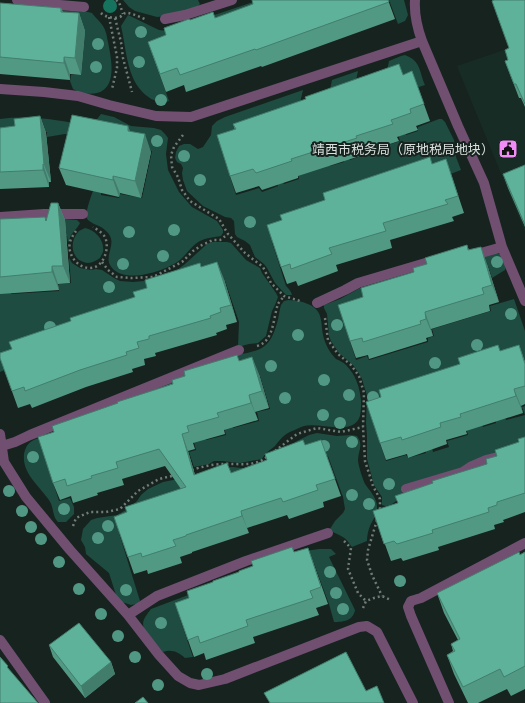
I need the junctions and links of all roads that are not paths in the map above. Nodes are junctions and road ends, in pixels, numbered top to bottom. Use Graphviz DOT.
graph roads {
  1 [pos="17,0"];
  2 [pos="232,0"];
  3 [pos="415,0"];
  4 [pos="84,7"];
  5 [pos="165,19"];
  6 [pos="422,41"];
  7 [pos="0,89"];
  8 [pos="83,214"];
  9 [pos="0,217"];
  10 [pos="502,247"];
  11 [pos="525,301"];
  12 [pos="317,303"];
  13 [pos="239,350"];
  14 [pos="0,434"];
  15 [pos="2,446"];
  16 [pos="505,455"];
  17 [pos="406,489"];
  18 [pos="328,533"];
  19 [pos="525,543"];
  20 [pos="128,614"];
  21 [pos="0,640"];
  22 [pos="45,703"];
  23 [pos="413,703"];
  24 [pos="449,703"];
  1 -- 4 [label="street"];
  2 -- 5 [label="street"];
  3 -- 6 [label="street"];
  6 -- 7 [label="street"];
  6 -- 10 [label="street"];
  8 -- 9 [label="street"];
  10 -- 11 [label="street"];
  10 -- 12 [label="street"];
  13 -- 15 [label="street"];
  14 -- 15 [label="street"];
  15 -- 20 [label="street"];
  16 -- 17 [label="street"];
  18 -- 20 [label="street"];
  19 -- 24 [label="street"];
  20 -- 23 [label="street"];
  21 -- 22 [label="street"];
}
